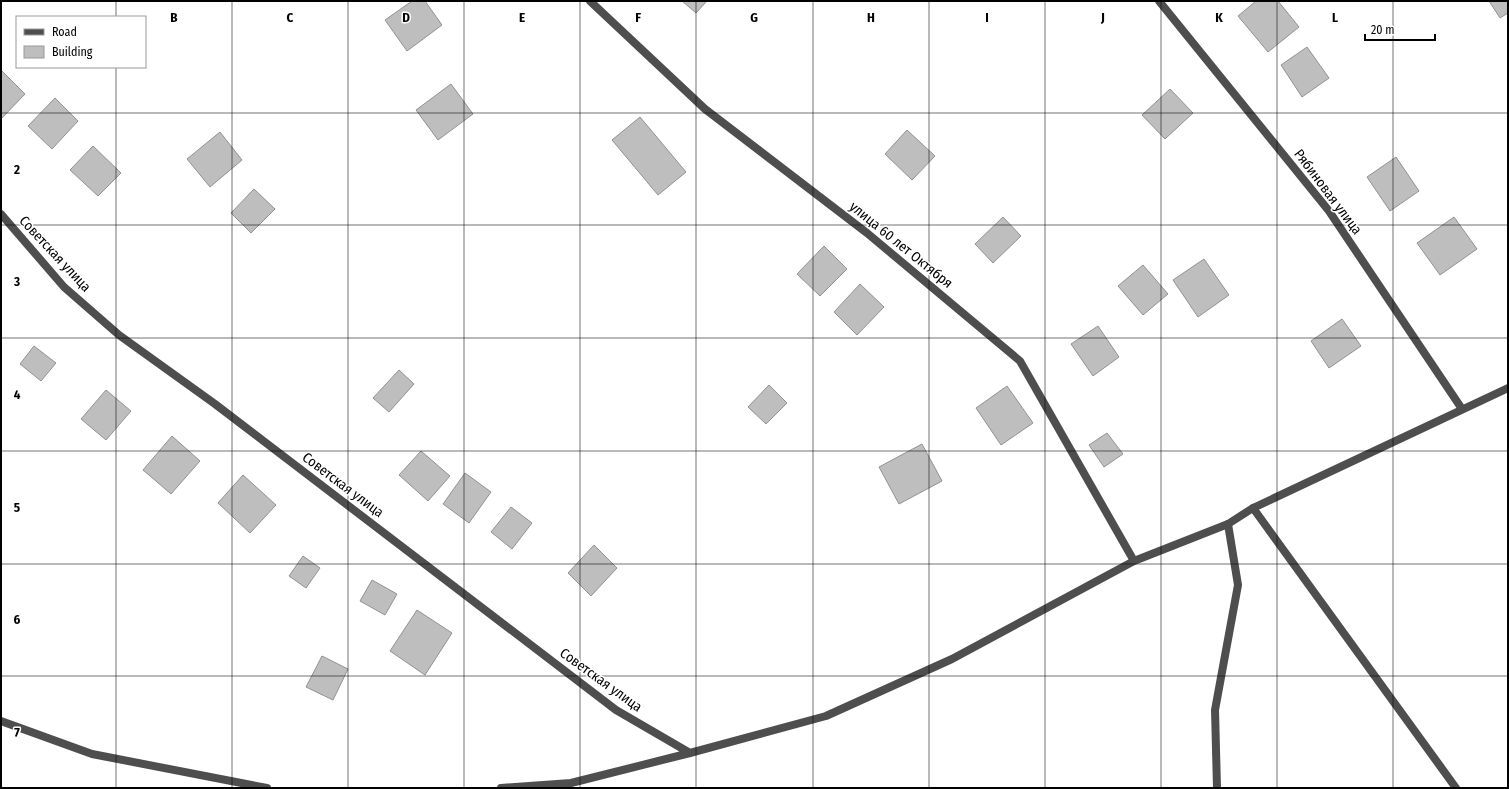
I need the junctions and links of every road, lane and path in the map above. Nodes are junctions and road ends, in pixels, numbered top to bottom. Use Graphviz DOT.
graph roads {
  1 [pos="590,1"];
  2 [pos="1159,1"];
  3 [pos="1,214"];
  4 [pos="1508,388"];
  5 [pos="1462,409"];
  6 [pos="1253,508"];
  7 [pos="1228,524"];
  8 [pos="1134,561"];
  9 [pos="1,721"];
  10 [pos="690,753"];
  11 [pos="267,788"];
  12 [pos="501,788"];
  13 [pos="1217,788"];
  14 [pos="1456,788"];
  1 -- 8 [label="street, улица 60 лет Октября"];
  2 -- 5 [label="street, Рябиновая улица"];
  3 -- 10 [label="street, Советская улица"];
  4 -- 5 [label="street"];
  5 -- 6 [label="street"];
  6 -- 7 [label="street"];
  6 -- 14 [label="street"];
  7 -- 8 [label="street"];
  7 -- 13 [label="street"];
  8 -- 10 [label="street"];
  9 -- 11 [label="street"];
  10 -- 12 [label="street"];
}
